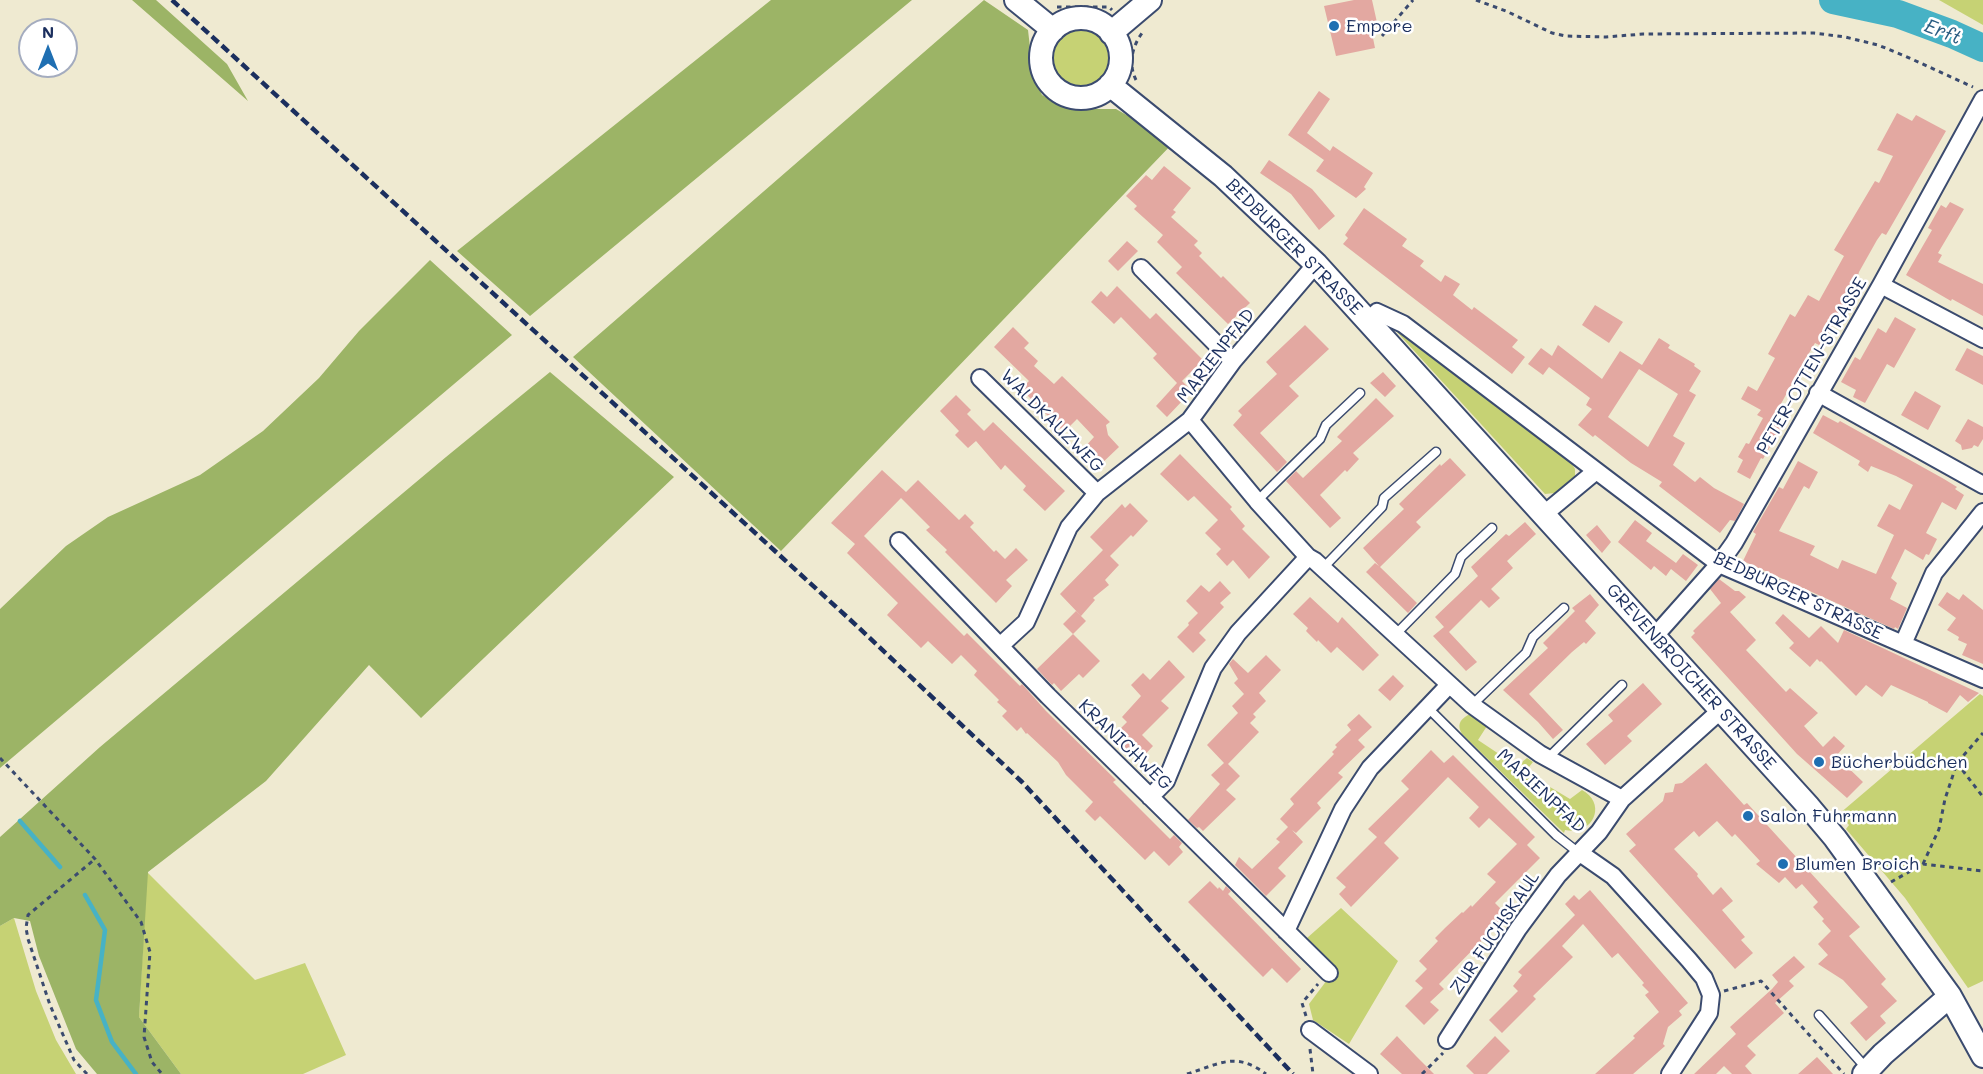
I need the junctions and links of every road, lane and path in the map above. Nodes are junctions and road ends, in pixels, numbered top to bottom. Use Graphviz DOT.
graph roads {
  1 [pos="1150,0"];
  2 [pos="1413,0"];
  3 [pos="1476,0"];
  4 [pos="1021,4"];
  5 [pos="1055,7"];
  6 [pos="1118,28"];
  7 [pos="1053,30"];
  8 [pos="1382,36"];
  9 [pos="1110,85"];
  10 [pos="1978,93"];
  11 [pos="1316,264"];
  12 [pos="1141,268"];
  13 [pos="1881,285"];
  14 [pos="1369,321"];
  15 [pos="1983,339"];
  16 [pos="1233,361"];
  17 [pos="980,378"];
  18 [pos="1360,393"];
  19 [pos="1818,393"];
  20 [pos="1190,420"];
  21 [pos="1437,452"];
  22 [pos="1596,471"];
  23 [pos="1983,485"];
  24 [pos="1097,493"];
  25 [pos="1257,501"];
  26 [pos="1983,512"];
  27 [pos="1543,515"];
  28 [pos="1492,528"];
  29 [pos="899,541"];
  30 [pos="1308,557"];
  31 [pos="1719,564"];
  32 [pos="1323,568"];
  33 [pos="1564,608"];
  34 [pos="1396,634"];
  35 [pos="1654,637"];
  36 [pos="1903,644"];
  37 [pos="1000,646"];
  38 [pos="1983,679"];
  39 [pos="1449,685"];
  40 [pos="1622,685"];
  41 [pos="1472,705"];
  42 [pos="1428,708"];
  43 [pos="1721,710"];
  44 [pos="1983,733"];
  45 [pos="0,758"];
  46 [pos="1548,758"];
  47 [pos="1957,763"];
  48 [pos="1150,797"];
  49 [pos="1983,797"];
  50 [pos="1622,799"];
  51 [pos="1580,853"];
  52 [pos="95,859"];
  53 [pos="1923,864"];
  54 [pos="1983,871"];
  55 [pos="1891,882"];
  56 [pos="1286,931"];
  57 [pos="1329,973"];
  58 [pos="1711,995"];
  59 [pos="1950,996"];
  60 [pos="1819,1015"];
  61 [pos="1310,1030"];
  62 [pos="1447,1040"];
  63 [pos="1983,1056"];
  64 [pos="1865,1072"];
  65 [pos="87,1074"];
  66 [pos="162,1074"];
  67 [pos="1187,1074"];
  68 [pos="1266,1074"];
  69 [pos="1369,1074"];
  70 [pos="1422,1074"];
  71 [pos="1670,1074"];
  72 [pos="1844,1074"];
  1 -- 6 [label="main road"];
  2 -- 8 [label="path"];
  3 -- 10 [label="path"];
  4 -- 7 [label="main road"];
  5 -- 6 [label="path"];
  6 -- 7 [label="main road"];
  6 -- 9 [label="main road"];
  7 -- 9 [label="main road"];
  9 -- 11 [label="main road, BEDBURGER STRASSE"];
  10 -- 13 [label="street, PETER-OTTEN-STRASSE"];
  11 -- 14 [label="main road, BEDBURGER STRASSE"];
  11 -- 16 [label="street, MARIENPFAD"];
  12 -- 16 [label="street"];
  13 -- 15 [label="street"];
  13 -- 19 [label="street, PETER-OTTEN-STRASSE"];
  14 -- 22 [label="street, BEDBURGER STRASSE"];
  14 -- 27 [label="main road, GREVENBROICHER STRASSE"];
  16 -- 20 [label="street, MARIENPFAD"];
  17 -- 24 [label="street, WALDKAUZWEG"];
  18 -- 25 [label="lane"];
  19 -- 23 [label="street"];
  19 -- 31 [label="street, PETER-OTTEN-STRASSE"];
  20 -- 24 [label="street"];
  20 -- 25 [label="street, MARIENPFAD"];
  21 -- 32 [label="lane"];
  22 -- 27 [label="street"];
  22 -- 31 [label="street, BEDBURGER STRASSE"];
  24 -- 37 [label="street"];
  25 -- 30 [label="street, MARIENPFAD"];
  26 -- 36 [label="street"];
  27 -- 35 [label="main road, GREVENBROICHER STRASSE"];
  28 -- 34 [label="lane"];
  29 -- 37 [label="street, KRANICHWEG"];
  30 -- 32 [label="street, MARIENPFAD"];
  30 -- 48 [label="street"];
  31 -- 35 [label="street, PETER-OTTEN-STRASSE"];
  31 -- 36 [label="street, BEDBURGER STRASSE"];
  32 -- 34 [label="street, MARIENPFAD"];
  33 -- 41 [label="lane"];
  34 -- 39 [label="street, MARIENPFAD"];
  35 -- 43 [label="main road, GREVENBROICHER STRASSE"];
  36 -- 38 [label="street, BEDBURGER STRASSE"];
  37 -- 48 [label="street, KRANICHWEG"];
  39 -- 41 [label="street, MARIENPFAD"];
  39 -- 42 [label="street"];
  40 -- 46 [label="lane, MARIENPFAD"];
  41 -- 46 [label="street, MARIENPFAD"];
  42 -- 51 [label="lane, MARIENPFAD"];
  42 -- 56 [label="street"];
  43 -- 50 [label="street, MARIENPFAD"];
  43 -- 59 [label="main road, GREVENBROICHER STRASSE"];
  44 -- 47 [label="path"];
  45 -- 52 [label="path"];
  46 -- 50 [label="street, MARIENPFAD"];
  47 -- 49 [label="path"];
  47 -- 53 [label="path"];
  48 -- 56 [label="street, KRANICHWEG"];
  50 -- 51 [label="street, MARIENPFAD"];
  51 -- 58 [label="street"];
  51 -- 62 [label="street, ZUR FUCHSKAUL"];
  52 -- 65 [label="path"];
  52 -- 66 [label="path"];
  53 -- 54 [label="path"];
  53 -- 55 [label="path"];
  56 -- 57 [label="street, KRANICHWEG"];
  57 -- 61 [label="path"];
  58 -- 71 [label="street"];
  58 -- 72 [label="path"];
  59 -- 63 [label="main road, GREVENBROICHER STRASSE"];
  59 -- 64 [label="main road"];
  60 -- 64 [label="lane"];
  61 -- 69 [label="street"];
  62 -- 70 [label="path"];
  67 -- 68 [label="path"];
}
